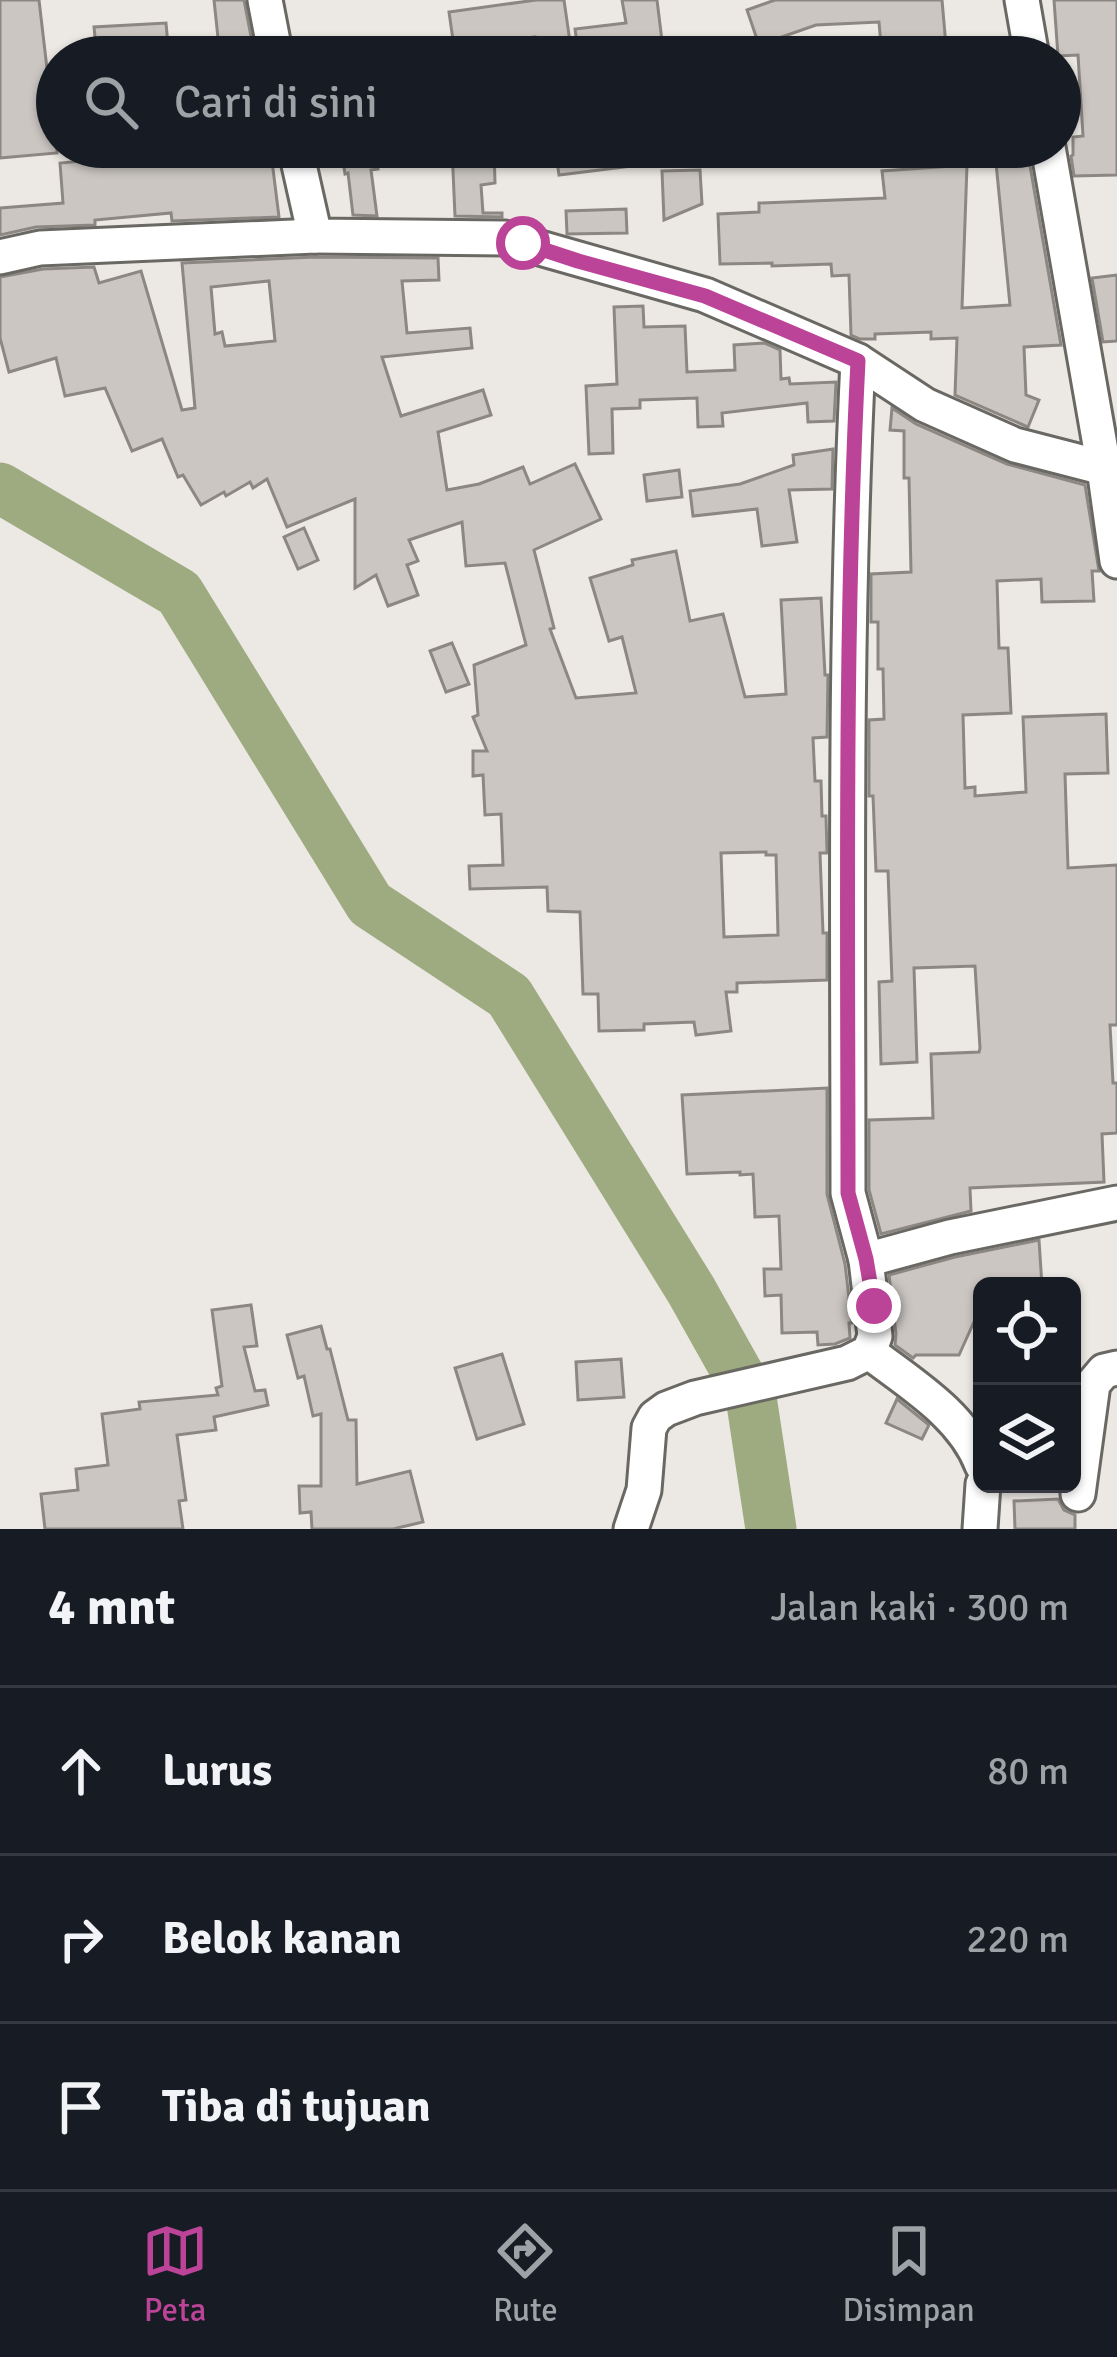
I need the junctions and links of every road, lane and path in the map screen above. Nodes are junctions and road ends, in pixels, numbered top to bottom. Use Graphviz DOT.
graph roads {
  1 [pos="265,0"];
  2 [pos="1022,0"];
  3 [pos="272,36"];
  4 [pos="1028,36"];
  5 [pos="300,168"];
  6 [pos="1052,168"];
  7 [pos="315,236"];
  8 [pos="0,257"];
  9 [pos="858,361"];
  10 [pos="1108,433"];
  11 [pos="1104,468"];
  12 [pos="1117,561"];
  13 [pos="1117,1203"];
  14 [pos="866,1259"];
  15 [pos="869,1352"];
  16 [pos="1117,1368"];
  17 [pos="973,1442"];
  18 [pos="982,1493"];
  19 [pos="1078,1494"];
  20 [pos="631,1529"];
  21 [pos="980,1529"];
  1 -- 3 [label="street"];
  2 -- 4 [label="street"];
  5 -- 7 [label="street"];
  6 -- 10 [label="street"];
  7 -- 8 [label="street"];
  7 -- 9 [label="street"];
  9 -- 11 [label="street"];
  9 -- 14 [label="street"];
  10 -- 11 [label="street"];
  11 -- 12 [label="street"];
  13 -- 14 [label="street"];
  14 -- 15 [label="street"];
  15 -- 17 [label="street"];
  15 -- 20 [label="street"];
  16 -- 19 [label="street"];
  18 -- 21 [label="street"];
}
